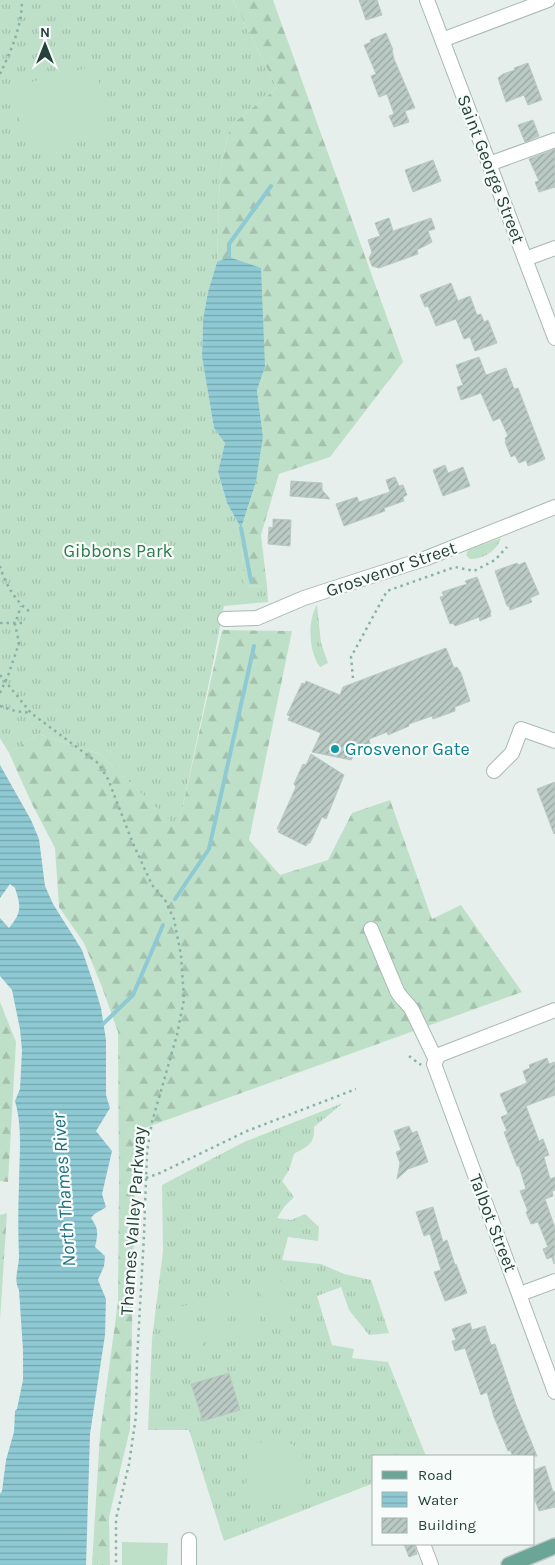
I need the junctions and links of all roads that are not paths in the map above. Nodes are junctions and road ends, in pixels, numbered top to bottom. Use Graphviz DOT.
graph roads {
  1 [pos="427,0"];
  2 [pos="548,0"];
  3 [pos="442,40"];
  4 [pos="555,140"];
  5 [pos="489,164"];
  6 [pos="555,248"];
  7 [pos="525,259"];
  8 [pos="555,338"];
  9 [pos="555,507"];
  10 [pos="224,619"];
  11 [pos="555,741"];
  12 [pos="494,771"];
  13 [pos="371,929"];
  14 [pos="555,1010"];
  15 [pos="433,1060"];
  16 [pos="555,1281"];
  17 [pos="520,1294"];
  18 [pos="555,1392"];
  19 [pos="189,1540"];
  20 [pos="423,1545"];
  21 [pos="555,1546"];
  22 [pos="189,1565"];
  23 [pos="431,1565"];
  24 [pos="509,1565"];
  1 -- 3 [label="street, Saint George Street"];
  2 -- 3 [label="street"];
  3 -- 5 [label="street, Saint George Street"];
  4 -- 5 [label="street"];
  5 -- 7 [label="street, Saint George Street"];
  6 -- 7 [label="street"];
  7 -- 8 [label="street, Saint George Street"];
  9 -- 10 [label="street, Grosvenor Street"];
  11 -- 12 [label="street"];
  13 -- 15 [label="street, Talbot Street"];
  14 -- 15 [label="street"];
  15 -- 17 [label="street, Talbot Street"];
  16 -- 17 [label="street"];
  17 -- 18 [label="street, Talbot Street"];
  19 -- 22 [label="street"];
  20 -- 23 [label="street"];
  21 -- 24 [label="main road"];
}
